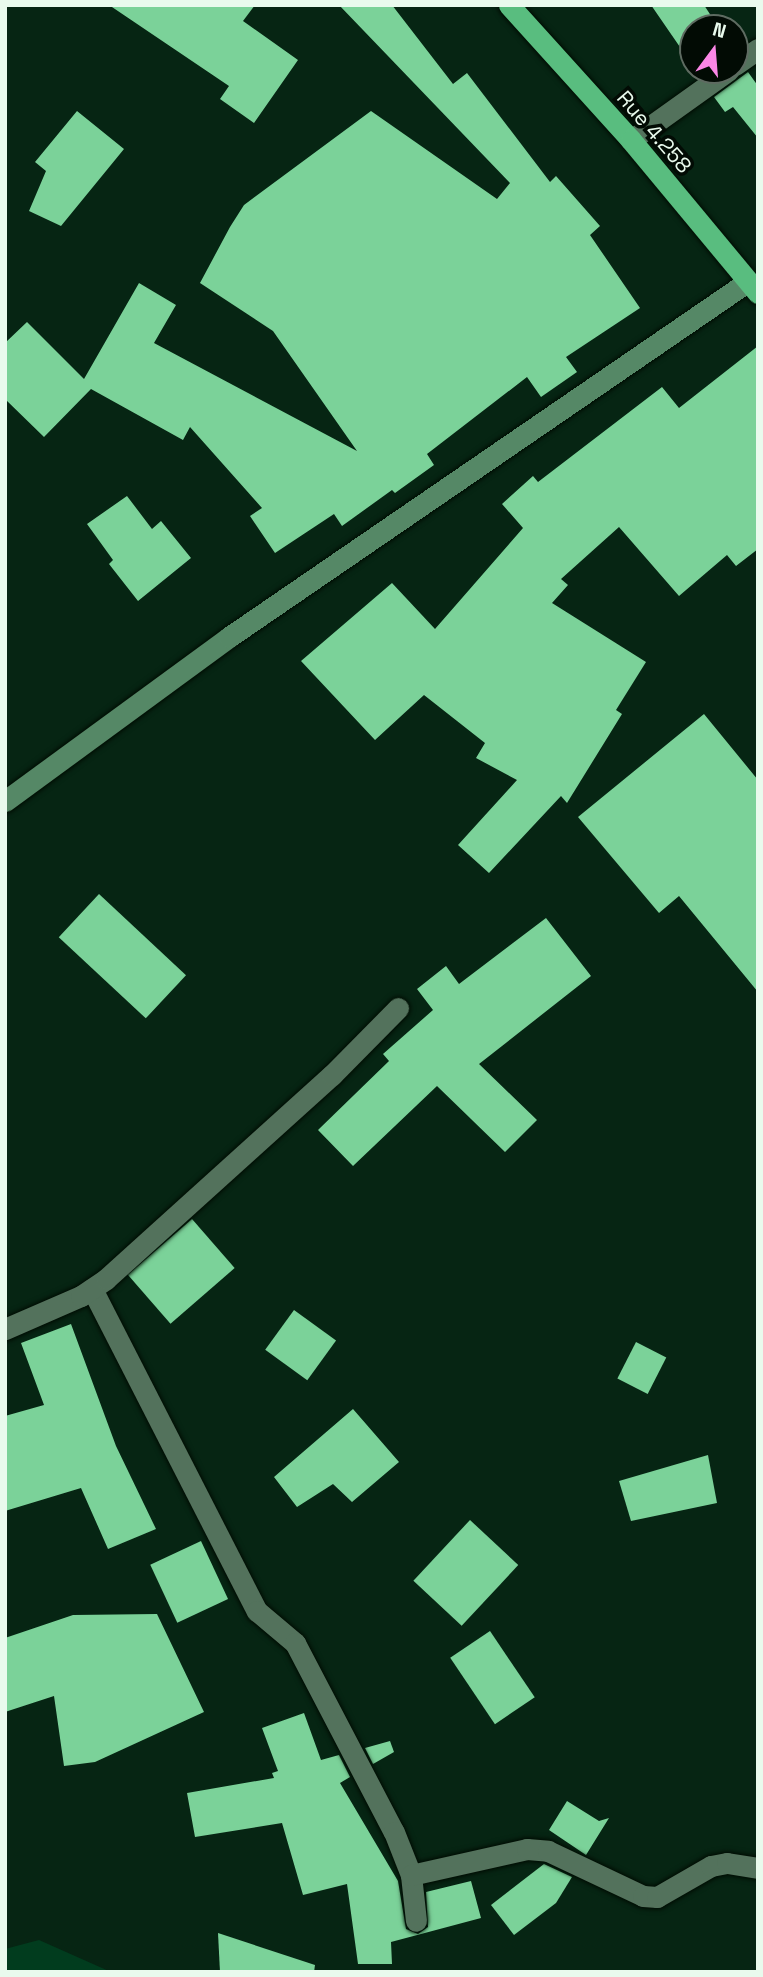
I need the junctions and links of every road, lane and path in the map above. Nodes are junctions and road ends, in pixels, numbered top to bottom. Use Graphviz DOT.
graph roads {
  1 [pos="509,5"];
  2 [pos="709,84"];
  3 [pos="631,140"];
  4 [pos="752,288"];
  5 [pos="5,801"];
  6 [pos="398,1008"];
  7 [pos="92,1289"];
  8 [pos="5,1329"];
  9 [pos="758,1868"];
  10 [pos="411,1875"];
  11 [pos="416,1921"];
  1 -- 3 [label="highway, Rue 4.258"];
  2 -- 3 [label="street"];
  3 -- 4 [label="highway, Rue 4.258"];
  4 -- 5 [label="street"];
  6 -- 7 [label="street"];
  7 -- 8 [label="street"];
  7 -- 10 [label="street"];
  9 -- 10 [label="street"];
  10 -- 11 [label="street"];
}
